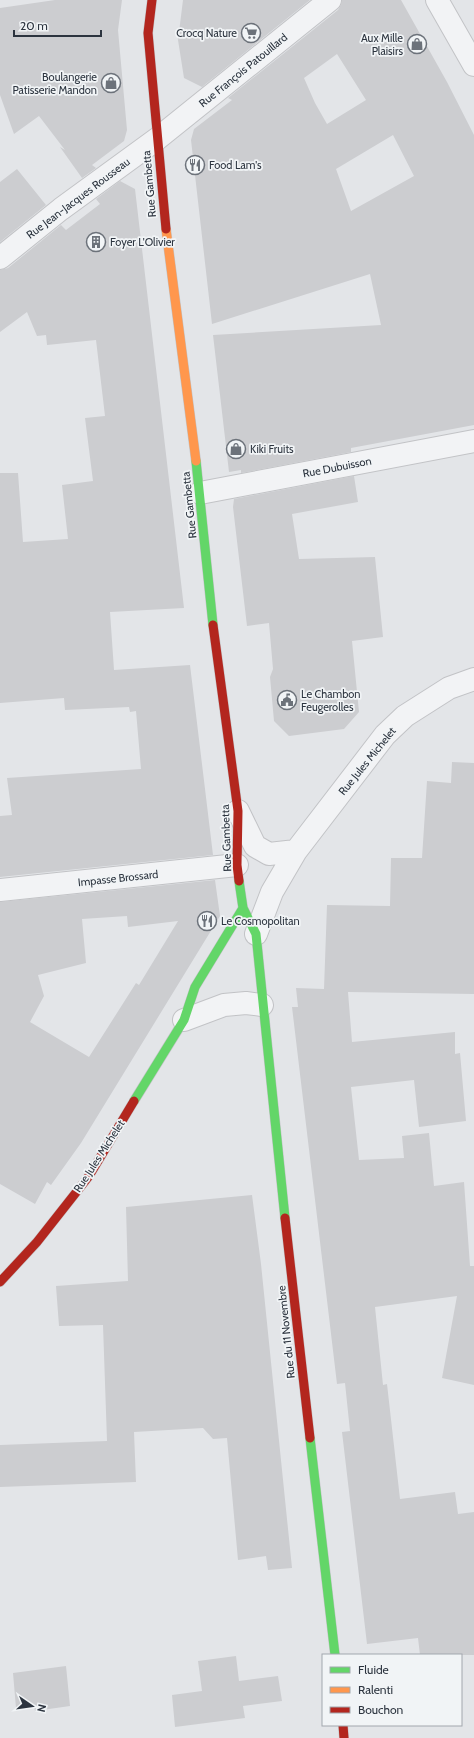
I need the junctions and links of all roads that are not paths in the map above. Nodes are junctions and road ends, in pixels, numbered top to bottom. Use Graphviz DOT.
graph roads {
  1 [pos="152,0"];
  2 [pos="330,0"];
  3 [pos="437,0"];
  4 [pos="474,65"];
  5 [pos="157,140"];
  6 [pos="0,258"];
  7 [pos="474,441"];
  8 [pos="200,493"];
  9 [pos="474,679"];
  10 [pos="238,811"];
  11 [pos="296,851"];
  12 [pos="237,865"];
  13 [pos="0,890"];
  14 [pos="243,908"];
  15 [pos="256,934"];
  16 [pos="262,1005"];
  17 [pos="184,1020"];
  18 [pos="0,1282"];
  19 [pos="335,1654"];
  20 [pos="343,1726"];
  21 [pos="344,1738"];
  1 -- 5 [label="main road, Rue Gambetta"];
  2 -- 5 [label="street, Rue François Patouillard"];
  3 -- 4 [label="street"];
  5 -- 6 [label="street, Rue Jean-Jacques Rousseau"];
  5 -- 8 [label="main road, Rue Gambetta"];
  7 -- 8 [label="street, Rue Dubuisson"];
  8 -- 10 [label="main road, Rue Gambetta"];
  9 -- 11 [label="street, Rue Jules Michelet"];
  10 -- 11 [label="street"];
  10 -- 12 [label="main road, Rue Gambetta"];
  11 -- 15 [label="street, Rue Jules Michelet"];
  12 -- 13 [label="street, Impasse Brossard"];
  12 -- 14 [label="main road, Rue Gambetta"];
  14 -- 15 [label="main road, Rue Gambetta"];
  14 -- 17 [label="main road, Rue Jules Michelet"];
  15 -- 16 [label="main road, Rue Gambetta"];
  16 -- 17 [label="street"];
  16 -- 19 [label="main road, Rue du 11 Novembre"];
  17 -- 18 [label="main road, Rue Jules Michelet"];
  20 -- 21 [label="main road"];
}
